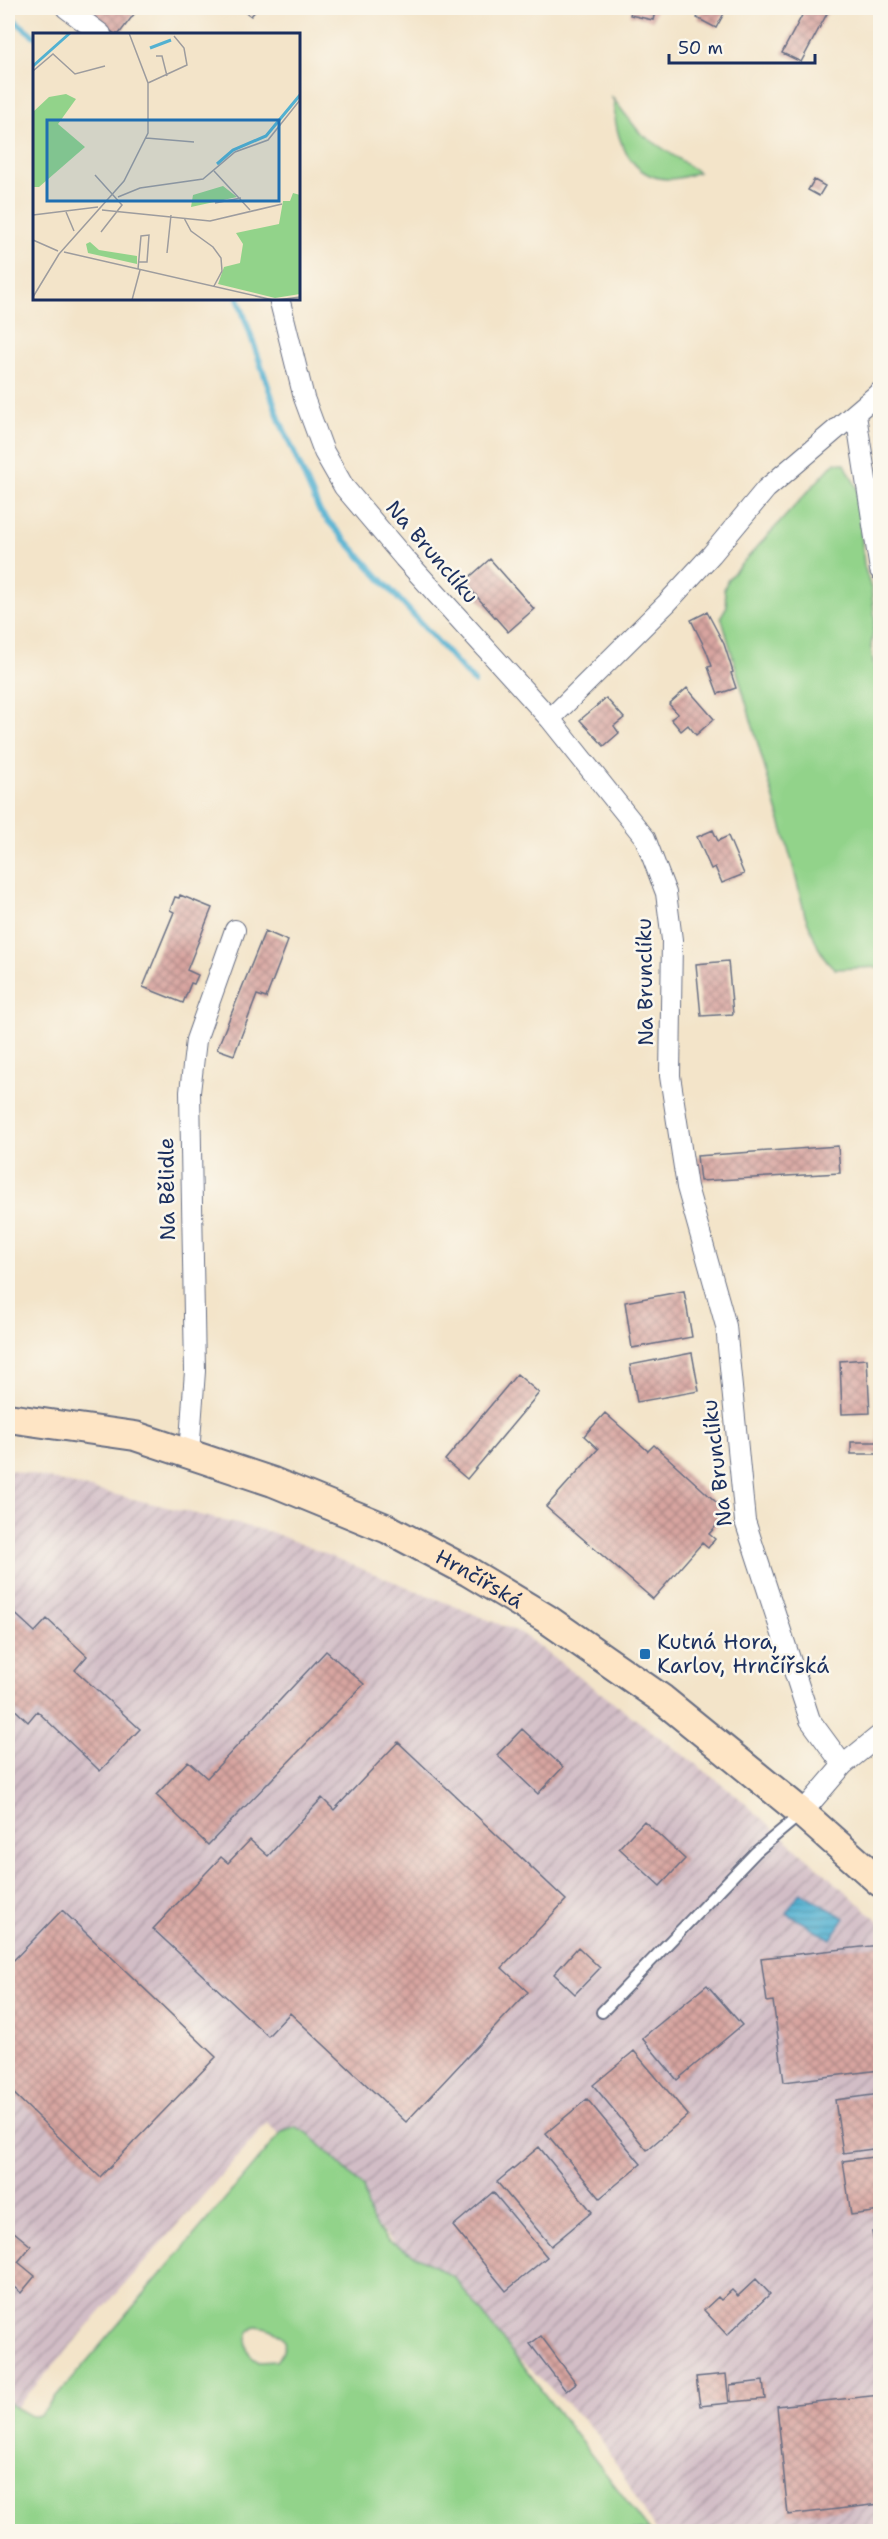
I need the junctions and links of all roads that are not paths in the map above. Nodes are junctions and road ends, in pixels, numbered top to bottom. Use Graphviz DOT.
graph roads {
  1 [pos="66,8"];
  2 [pos="100,33"];
  3 [pos="279,300"];
  4 [pos="880,392"];
  5 [pos="856,415"];
  6 [pos="880,570"];
  7 [pos="550,719"];
  8 [pos="235,930"];
  9 [pos="8,1419"];
  10 [pos="189,1454"];
  11 [pos="880,1735"];
  12 [pos="843,1765"];
  13 [pos="802,1813"];
  14 [pos="880,1882"];
  15 [pos="602,2012"];
  1 -- 2 [label="street"];
  3 -- 7 [label="street, Na Brunclíku"];
  4 -- 5 [label="street"];
  5 -- 6 [label="street"];
  5 -- 7 [label="street"];
  7 -- 12 [label="street, Na Brunclíku"];
  8 -- 10 [label="street, Na Bělidle"];
  9 -- 10 [label="main road, Hrnčířská"];
  10 -- 13 [label="main road, Hrnčířská"];
  11 -- 12 [label="street"];
  12 -- 13 [label="street"];
  13 -- 14 [label="main road, Hrnčířská"];
  13 -- 15 [label="lane"];
}
